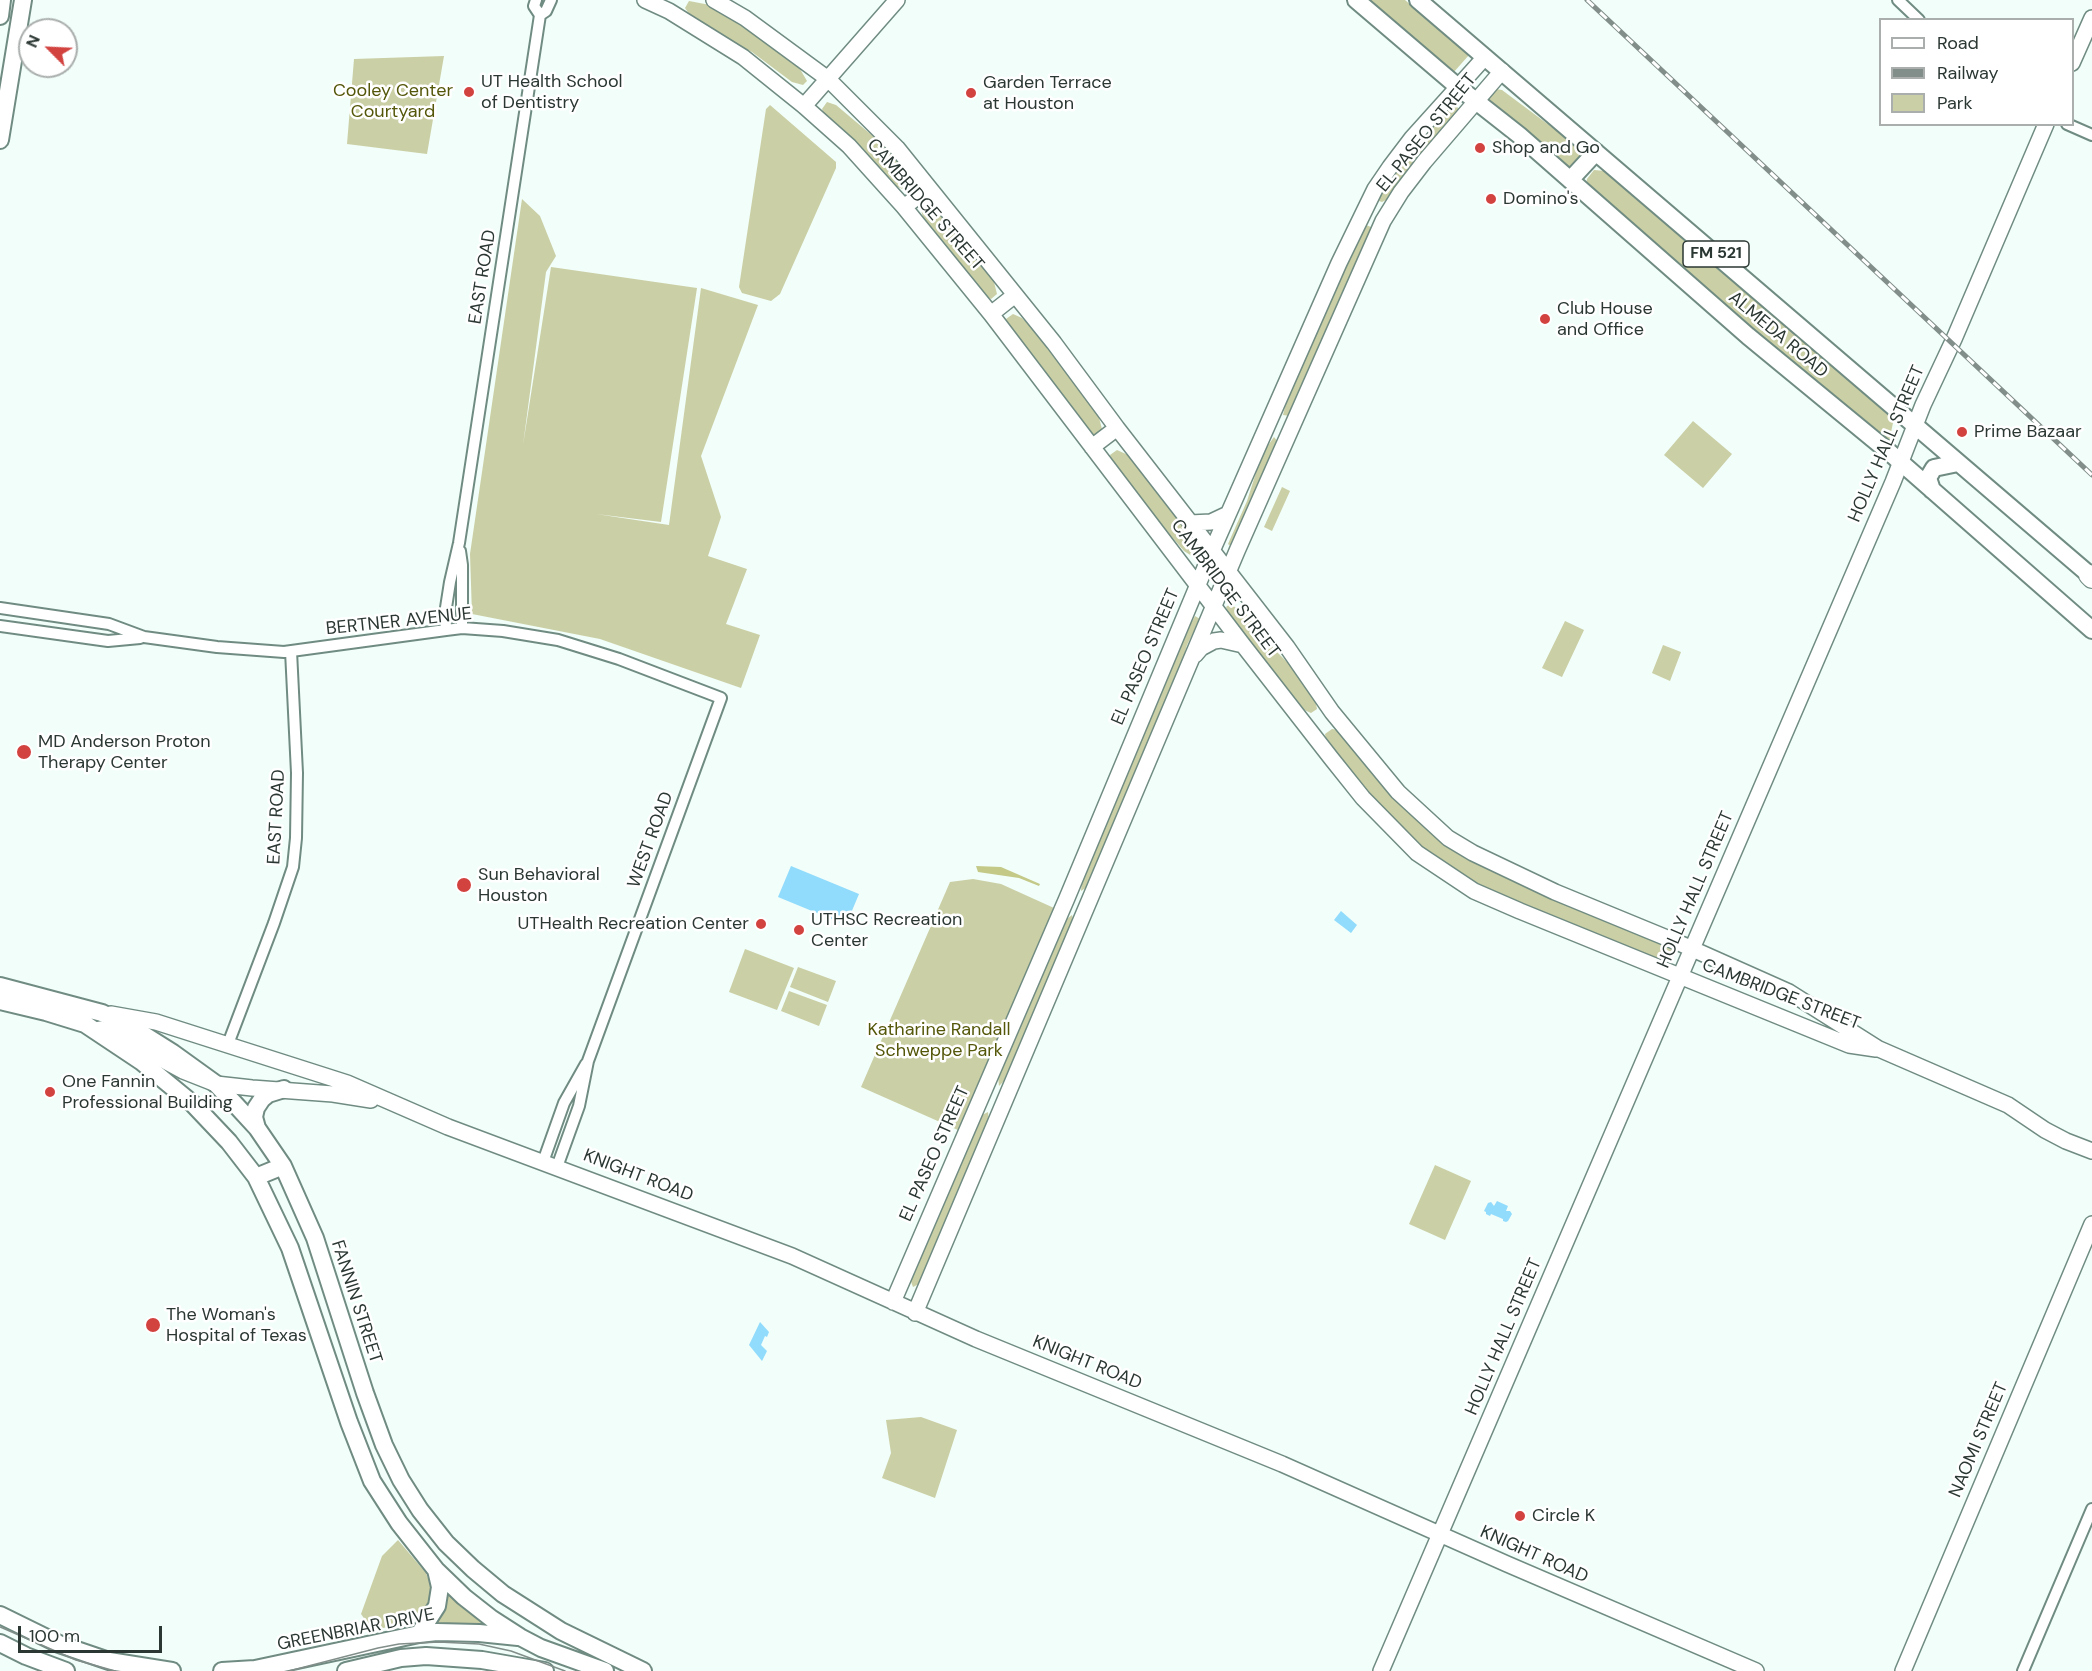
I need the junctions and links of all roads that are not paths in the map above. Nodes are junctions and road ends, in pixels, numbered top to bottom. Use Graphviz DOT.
graph roads {
  1 [pos="2,0"];
  2 [pos="23,0"];
  3 [pos="536,0"];
  4 [pos="551,0"];
  5 [pos="645,0"];
  6 [pos="714,0"];
  7 [pos="897,0"];
  8 [pos="1356,0"];
  9 [pos="1418,0"];
  10 [pos="1898,0"];
  11 [pos="672,6"];
  12 [pos="540,15"];
  13 [pos="0,16"];
  14 [pos="1917,18"];
  15 [pos="2092,18"];
  16 [pos="1485,57"];
  17 [pos="2074,61"];
  18 [pos="1502,71"];
  19 [pos="6,79"];
  20 [pos="828,79"];
  21 [pos="1458,87"];
  22 [pos="1476,102"];
  23 [pos="804,106"];
  24 [pos="2045,126"];
  25 [pos="2072,126"];
  26 [pos="2092,135"];
  27 [pos="0,140"];
  28 [pos="1596,152"];
  29 [pos="1570,180"];
  30 [pos="929,188"];
  31 [pos="904,207"];
  32 [pos="1363,212"];
  33 [pos="1383,220"];
  34 [pos="1016,295"];
  35 [pos="991,314"];
  36 [pos="1270,421"];
  37 [pos="1915,425"];
  38 [pos="1117,428"];
  39 [pos="1290,430"];
  40 [pos="1092,447"];
  41 [pos="1900,463"];
  42 [pos="1958,463"];
  43 [pos="1932,490"];
  44 [pos="1228,514"];
  45 [pos="1190,523"];
  46 [pos="459,543"];
  47 [pos="1212,551"];
  48 [pos="1228,572"];
  49 [pos="2091,577"];
  50 [pos="1198,585"];
  51 [pos="1214,606"];
  52 [pos="0,609"];
  53 [pos="0,626"];
  54 [pos="462,628"];
  55 [pos="446,630"];
  56 [pos="2092,630"];
  57 [pos="144,637"];
  58 [pos="1243,645"];
  59 [pos="291,651"];
  60 [pos="1191,660"];
  61 [pos="721,698"];
  62 [pos="1332,712"];
  63 [pos="1310,730"];
  64 [pos="1067,898"];
  65 [pos="1085,910"];
  66 [pos="1692,950"];
  67 [pos="1680,977"];
  68 [pos="0,986"];
  69 [pos="0,1001"];
  70 [pos="30,1001"];
  71 [pos="102,1013"];
  72 [pos="85,1024"];
  73 [pos="228,1044"];
  74 [pos="1879,1049"];
  75 [pos="216,1084"];
  76 [pos="284,1089"];
  77 [pos="984,1091"];
  78 [pos="1006,1100"];
  79 [pos="397,1105"];
  80 [pos="257,1128"];
  81 [pos="2092,1150"];
  82 [pos="550,1164"];
  83 [pos="283,1166"];
  84 [pos="256,1178"];
  85 [pos="2092,1224"];
  86 [pos="893,1302"];
  87 [pos="915,1313"];
  88 [pos="2092,1509"];
  89 [pos="1440,1535"];
  90 [pos="436,1570"];
  91 [pos="0,1616"];
  92 [pos="419,1634"];
  93 [pos="520,1637"];
  94 [pos="0,1643"];
  95 [pos="604,1653"];
  96 [pos="66,1671"];
  97 [pos="172,1671"];
  98 [pos="222,1671"];
  99 [pos="346,1671"];
  100 [pos="545,1671"];
  101 [pos="605,1671"];
  102 [pos="643,1671"];
  103 [pos="1381,1671"];
  104 [pos="1756,1671"];
  105 [pos="1903,1671"];
  106 [pos="2024,1671"];
  1 -- 13 [label="main road"];
  2 -- 19 [label="main road"];
  3 -- 12 [label="street, EAST ROAD"];
  4 -- 12 [label="street, EAST ROAD"];
  5 -- 11 [label="street, CAMBRIDGE STREET"];
  6 -- 20 [label="street, CAMBRIDGE STREET"];
  7 -- 20 [label="street"];
  8 -- 21 [label="main road, ALMEDA ROAD / FM 521"];
  9 -- 16 [label="main road, ALMEDA ROAD / FM 521"];
  10 -- 14 [label="street"];
  11 -- 23 [label="street, CAMBRIDGE STREET"];
  12 -- 46 [label="street, EAST ROAD"];
  15 -- 17 [label="street"];
  16 -- 18 [label="main road, ALMEDA ROAD / FM 521"];
  16 -- 21 [label="street, EL PASEO STREET"];
  18 -- 22 [label="street, EL PASEO STREET"];
  18 -- 28 [label="main road, ALMEDA ROAD / FM 521"];
  19 -- 27 [label="main road"];
  20 -- 23 [label="street"];
  20 -- 30 [label="street, CAMBRIDGE STREET"];
  21 -- 22 [label="main road, ALMEDA ROAD / FM 521"];
  21 -- 32 [label="street, EL PASEO STREET"];
  22 -- 29 [label="main road, ALMEDA ROAD / FM 521"];
  22 -- 33 [label="street, EL PASEO STREET"];
  23 -- 31 [label="street, CAMBRIDGE STREET"];
  24 -- 37 [label="street, HOLLY HALL STREET"];
  25 -- 26 [label="street"];
  28 -- 29 [label="main road"];
  28 -- 37 [label="main road, ALMEDA ROAD / FM 521"];
  29 -- 41 [label="main road, ALMEDA ROAD / FM 521"];
  30 -- 31 [label="street"];
  30 -- 34 [label="street, CAMBRIDGE STREET"];
  31 -- 35 [label="street, CAMBRIDGE STREET"];
  32 -- 33 [label="street"];
  32 -- 36 [label="street, EL PASEO STREET"];
  33 -- 39 [label="street, EL PASEO STREET"];
  34 -- 35 [label="street"];
  34 -- 38 [label="street, CAMBRIDGE STREET"];
  35 -- 40 [label="street, CAMBRIDGE STREET"];
  36 -- 39 [label="street"];
  36 -- 44 [label="street, EL PASEO STREET"];
  37 -- 41 [label="street, HOLLY HALL STREET"];
  37 -- 42 [label="main road, ALMEDA ROAD / FM 521"];
  38 -- 40 [label="street"];
  38 -- 45 [label="street, CAMBRIDGE STREET"];
  39 -- 48 [label="street, EL PASEO STREET"];
  40 -- 50 [label="street, CAMBRIDGE STREET"];
  41 -- 43 [label="main road, ALMEDA ROAD / FM 521"];
  41 -- 66 [label="street, HOLLY HALL STREET"];
  42 -- 43 [label="main road"];
  42 -- 49 [label="main road, ALMEDA ROAD / FM 521"];
  43 -- 56 [label="main road, ALMEDA ROAD / FM 521"];
  44 -- 45 [label="street"];
  44 -- 47 [label="street, EL PASEO STREET"];
  45 -- 47 [label="street, CAMBRIDGE STREET"];
  46 -- 54 [label="street, EAST ROAD"];
  46 -- 55 [label="street, EAST ROAD"];
  47 -- 48 [label="street, CAMBRIDGE STREET"];
  47 -- 50 [label="street, EL PASEO STREET"];
  48 -- 51 [label="street, EL PASEO STREET"];
  48 -- 62 [label="street, CAMBRIDGE STREET"];
  50 -- 51 [label="street, CAMBRIDGE STREET"];
  50 -- 64 [label="street, EL PASEO STREET"];
  51 -- 58 [label="street, CAMBRIDGE STREET"];
  51 -- 60 [label="street, EL PASEO STREET"];
  52 -- 57 [label="street, BERTNER AVENUE"];
  53 -- 57 [label="street, BERTNER AVENUE"];
  54 -- 55 [label="street, BERTNER AVENUE"];
  54 -- 61 [label="street, BERTNER AVENUE"];
  55 -- 59 [label="street, BERTNER AVENUE"];
  57 -- 59 [label="street, BERTNER AVENUE"];
  58 -- 60 [label="street"];
  58 -- 63 [label="street, CAMBRIDGE STREET"];
  59 -- 73 [label="street, EAST ROAD"];
  60 -- 65 [label="street, EL PASEO STREET"];
  61 -- 82 [label="street, WEST ROAD"];
  62 -- 63 [label="street"];
  62 -- 66 [label="street, CAMBRIDGE STREET"];
  63 -- 67 [label="street, CAMBRIDGE STREET"];
  64 -- 65 [label="street"];
  64 -- 77 [label="street, EL PASEO STREET"];
  65 -- 78 [label="street, EL PASEO STREET"];
  66 -- 67 [label="street, HOLLY HALL STREET"];
  66 -- 74 [label="street, CAMBRIDGE STREET"];
  67 -- 74 [label="street, CAMBRIDGE STREET"];
  67 -- 89 [label="street, HOLLY HALL STREET"];
  68 -- 70 [label="main road, FANNIN STREET"];
  69 -- 70 [label="main road, FANNIN STREET"];
  70 -- 71 [label="main road, FANNIN STREET"];
  70 -- 72 [label="main road, FANNIN STREET"];
  71 -- 73 [label="street, KNIGHT ROAD"];
  71 -- 75 [label="main road, FANNIN STREET"];
  72 -- 75 [label="street, KNIGHT ROAD"];
  72 -- 84 [label="main road, FANNIN STREET"];
  73 -- 79 [label="street, KNIGHT ROAD"];
  74 -- 81 [label="street, CAMBRIDGE STREET"];
  75 -- 76 [label="street, KNIGHT ROAD"];
  75 -- 80 [label="main road, FANNIN STREET"];
  76 -- 79 [label="street, KNIGHT ROAD"];
  76 -- 80 [label="main road"];
  77 -- 78 [label="street"];
  77 -- 86 [label="street, EL PASEO STREET"];
  78 -- 87 [label="street, EL PASEO STREET"];
  79 -- 82 [label="street, KNIGHT ROAD"];
  80 -- 83 [label="main road, FANNIN STREET"];
  82 -- 86 [label="street, KNIGHT ROAD"];
  83 -- 84 [label="main road"];
  83 -- 95 [label="main road, FANNIN STREET"];
  84 -- 90 [label="main road, FANNIN STREET"];
  85 -- 105 [label="street, NAOMI STREET"];
  86 -- 87 [label="street, KNIGHT ROAD"];
  87 -- 89 [label="street, KNIGHT ROAD"];
  88 -- 106 [label="street"];
  89 -- 103 [label="street, HOLLY HALL STREET"];
  89 -- 104 [label="street, KNIGHT ROAD"];
  90 -- 92 [label="main road"];
  90 -- 93 [label="main road, FANNIN STREET"];
  91 -- 97 [label="main road"];
  92 -- 93 [label="main road, GREENBRIAR DRIVE"];
  92 -- 98 [label="main road, GREENBRIAR DRIVE"];
  93 -- 95 [label="main road, GREENBRIAR DRIVE"];
  93 -- 101 [label="main road, FANNIN STREET"];
  94 -- 96 [label="main road"];
  95 -- 102 [label="main road, FANNIN STREET"];
  99 -- 100 [label="main road, GREENBRIAR DRIVE"];
}
